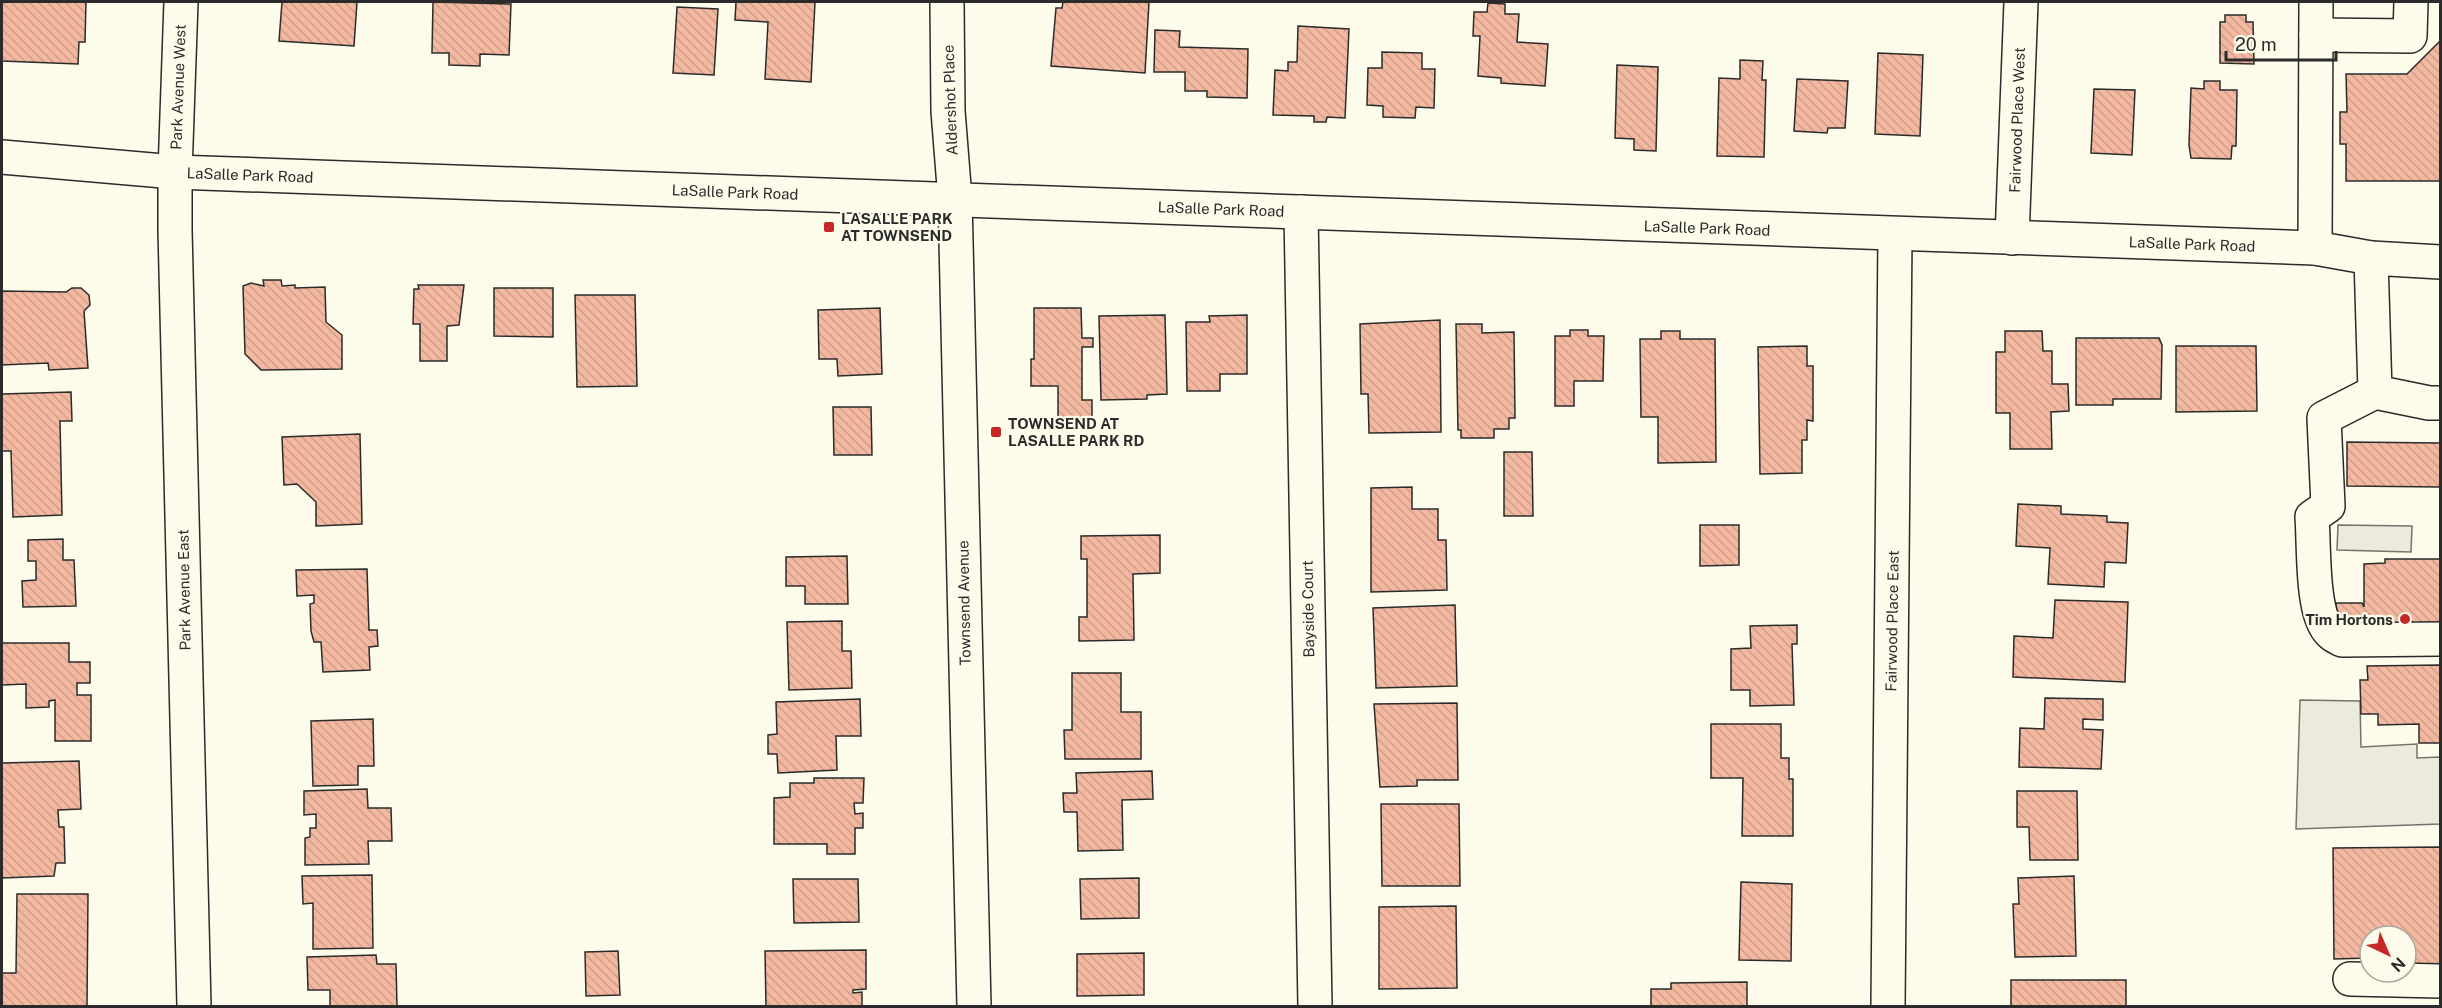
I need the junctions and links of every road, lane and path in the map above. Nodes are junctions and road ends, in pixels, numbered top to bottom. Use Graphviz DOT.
graph roads {
  1 [pos="181,2"];
  2 [pos="947,2"];
  3 [pos="2021,2"];
  4 [pos="2316,2"];
  5 [pos="2411,2"];
  6 [pos="2316,34"];
  7 [pos="2,157"];
  8 [pos="175,172"];
  9 [pos="955,199"];
  10 [pos="1301,212"];
  11 [pos="1895,235"];
  12 [pos="2012,238"];
  13 [pos="2315,248"];
  14 [pos="2371,258"];
  15 [pos="2440,262"];
  16 [pos="2375,392"];
  17 [pos="2440,403"];
  18 [pos="2440,639"];
  19 [pos="2350,979"];
  20 [pos="2440,981"];
  21 [pos="194,1006"];
  22 [pos="974,1006"];
  23 [pos="1316,1006"];
  24 [pos="1888,1006"];
  1 -- 8 [label="street, Park Avenue West"];
  2 -- 9 [label="street, Aldershot Place"];
  3 -- 12 [label="street, Fairwood Place West"];
  4 -- 6 [label="street"];
  5 -- 6 [label="street"];
  6 -- 13 [label="street"];
  7 -- 8 [label="street, LaSalle Park Road"];
  8 -- 9 [label="street, LaSalle Park Road"];
  8 -- 21 [label="street, Park Avenue East"];
  9 -- 10 [label="street, LaSalle Park Road"];
  9 -- 22 [label="street, Townsend Avenue"];
  10 -- 11 [label="street, LaSalle Park Road"];
  10 -- 23 [label="street, Bayside Court"];
  11 -- 12 [label="street, LaSalle Park Road"];
  11 -- 24 [label="street, Fairwood Place East"];
  12 -- 13 [label="street, LaSalle Park Road"];
  13 -- 14 [label="street, LaSalle Park Road"];
  14 -- 15 [label="street, LaSalle Park Road"];
  14 -- 16 [label="street"];
  16 -- 17 [label="street"];
  16 -- 18 [label="street"];
  19 -- 20 [label="street"];
}
